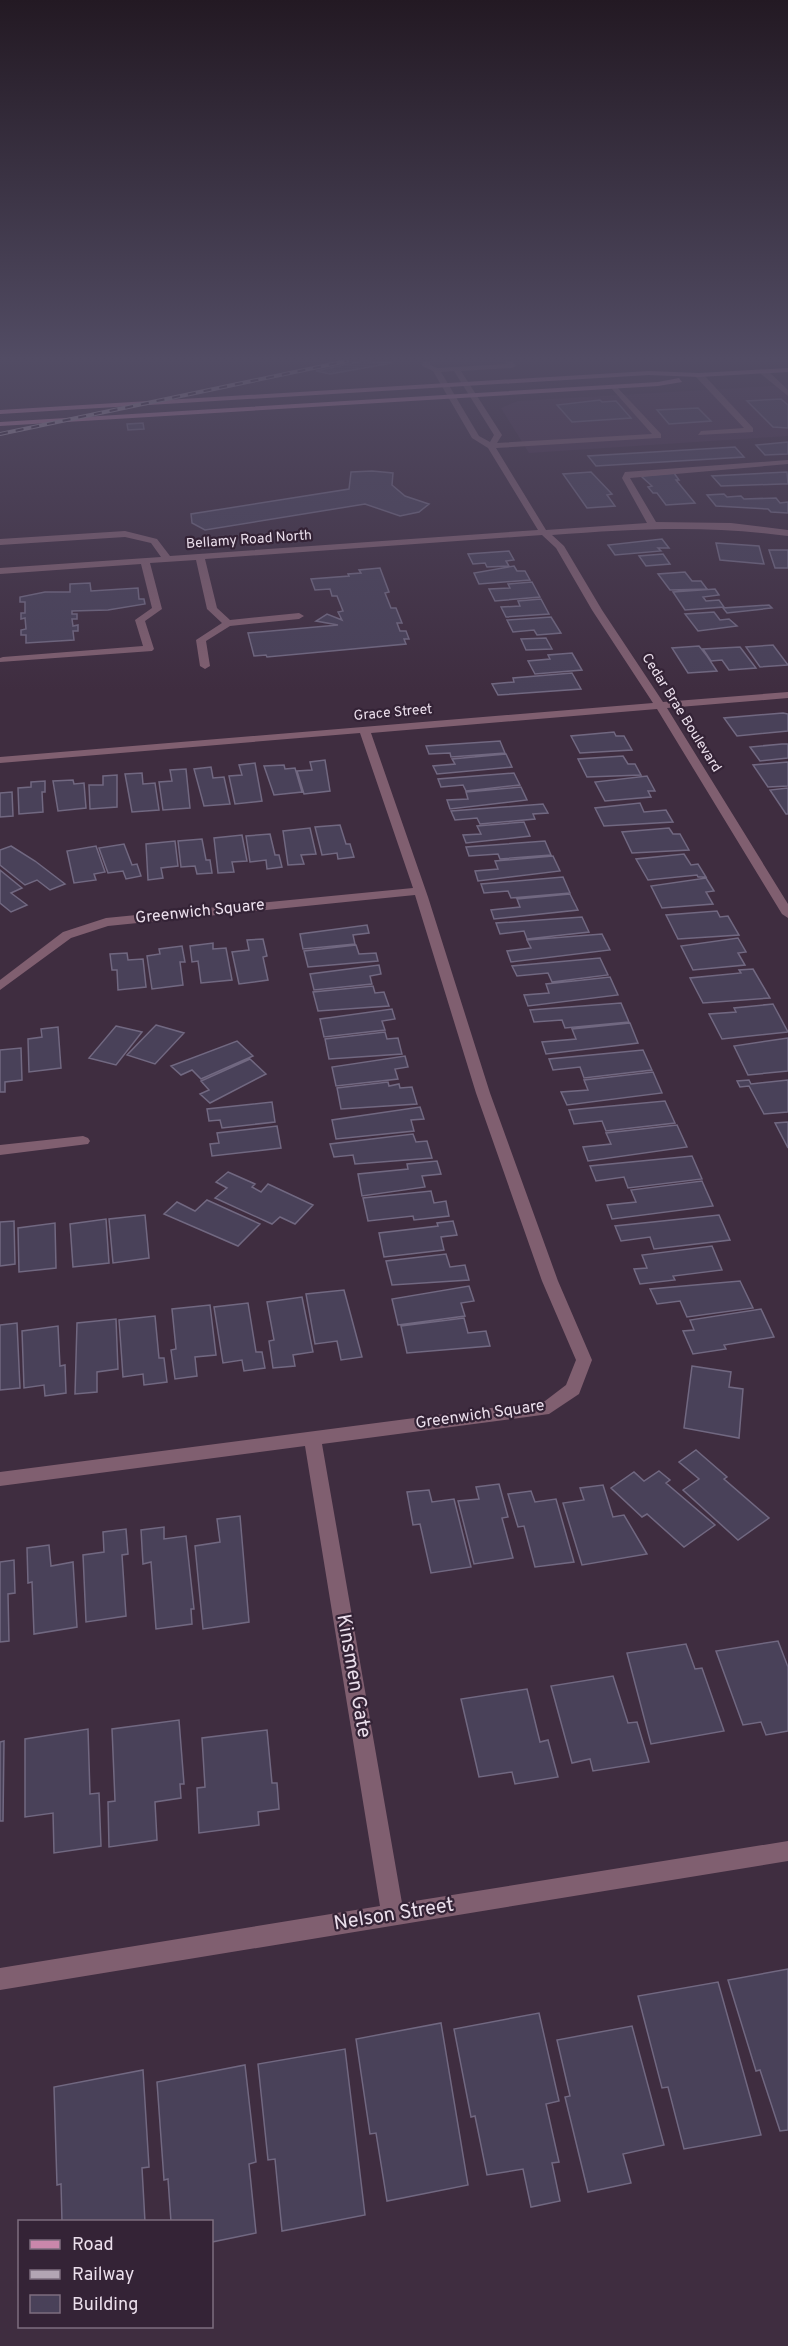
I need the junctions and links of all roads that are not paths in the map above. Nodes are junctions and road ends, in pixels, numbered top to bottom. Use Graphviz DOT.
graph roads {
  1 [pos="505,470"];
  2 [pos="675,470"];
  3 [pos="653,525"];
  4 [pos="543,532"];
  5 [pos="788,533"];
  6 [pos="0,542"];
  7 [pos="200,557"];
  8 [pos="167,559"];
  9 [pos="145,561"];
  10 [pos="0,571"];
  11 [pos="299,616"];
  12 [pos="228,623"];
  13 [pos="3,660"];
  14 [pos="205,666"];
  15 [pos="788,695"];
  16 [pos="660,706"];
  17 [pos="365,731"];
  18 [pos="0,760"];
  19 [pos="420,891"];
  20 [pos="788,914"];
  21 [pos="0,986"];
  22 [pos="83,1141"];
  23 [pos="0,1150"];
  24 [pos="312,1438"];
  25 [pos="0,1479"];
  26 [pos="788,1851"];
  27 [pos="393,1915"];
  28 [pos="0,1979"];
  1 -- 4 [label="street"];
  2 -- 3 [label="street"];
  3 -- 4 [label="street, Bellamy Road North"];
  3 -- 5 [label="street, Bellamy Road North"];
  4 -- 7 [label="street, Bellamy Road North"];
  4 -- 16 [label="street, Cedar Brae Boulevard"];
  6 -- 8 [label="street"];
  7 -- 8 [label="street, Bellamy Road North"];
  7 -- 12 [label="street"];
  8 -- 9 [label="street, Bellamy Road North"];
  9 -- 10 [label="street, Bellamy Road North"];
  9 -- 13 [label="street"];
  11 -- 12 [label="street"];
  12 -- 14 [label="street"];
  15 -- 16 [label="street, Grace Street"];
  16 -- 17 [label="street, Grace Street"];
  16 -- 20 [label="street, Cedar Brae Boulevard"];
  17 -- 18 [label="street, Grace Street"];
  17 -- 19 [label="street, Greenwich Square"];
  19 -- 21 [label="street, Greenwich Square"];
  19 -- 24 [label="street, Greenwich Square"];
  22 -- 23 [label="street"];
  24 -- 25 [label="street, Greenwich Square"];
  24 -- 27 [label="street, Kinsmen Gate"];
  26 -- 27 [label="street, Nelson Street"];
  27 -- 28 [label="street, Nelson Street"];
}
